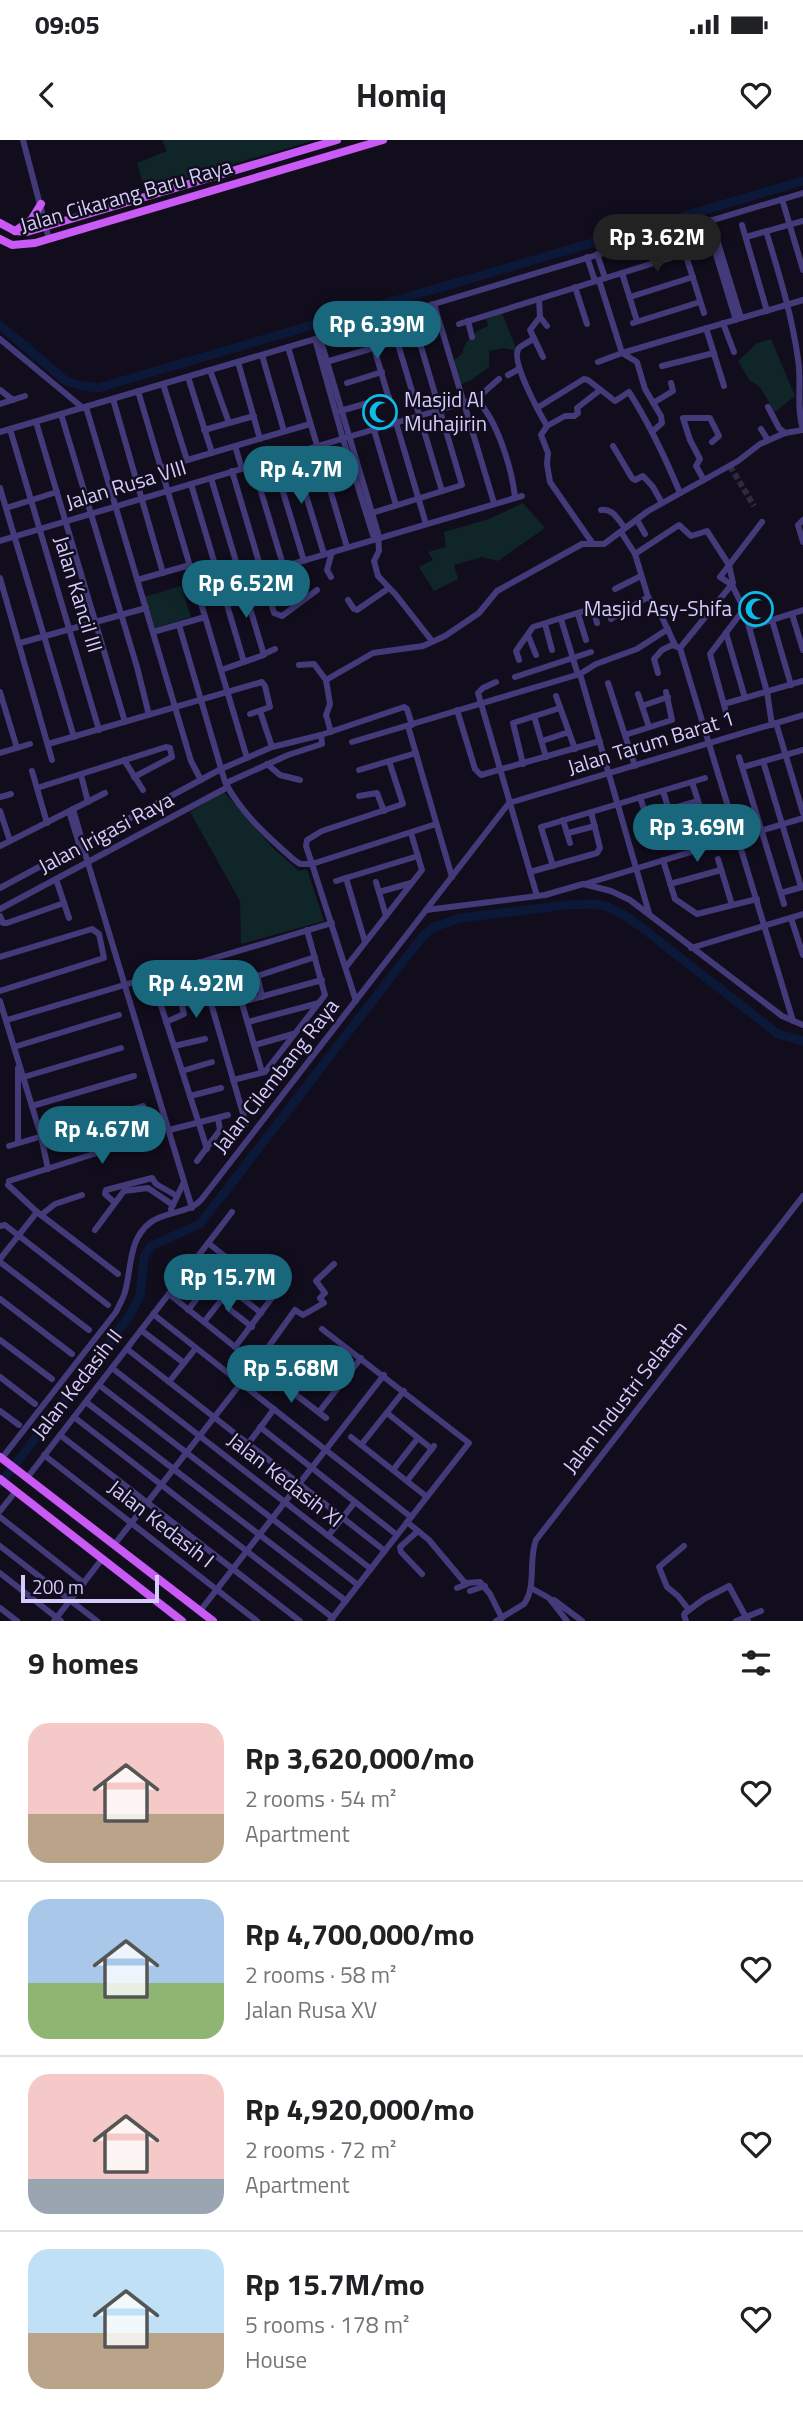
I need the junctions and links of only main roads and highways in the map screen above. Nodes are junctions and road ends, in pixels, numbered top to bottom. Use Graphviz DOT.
graph roads {
  1 [pos="337,140"];
  2 [pos="383,140"];
  3 [pos="41,204"];
  4 [pos="0,223"];
  5 [pos="15,231"];
  6 [pos="0,239"];
  7 [pos="2,1458"];
  8 [pos="0,1479"];
  9 [pos="84,1522"];
  10 [pos="73,1536"];
  11 [pos="182,1621"];
  12 [pos="213,1621"];
  1 -- 5 [label="main road, Jalan Cikarang Baru Raya"];
  2 -- 6 [label="main road, Jalan Cikarang Baru Raya"];
  3 -- 5 [label="main road"];
  4 -- 5 [label="main road, Jalan Cikarang Baru Raya"];
  7 -- 9 [label="main road"];
  8 -- 10 [label="main road"];
  9 -- 10 [label="main road"];
  9 -- 12 [label="main road"];
  10 -- 11 [label="main road"];
}
